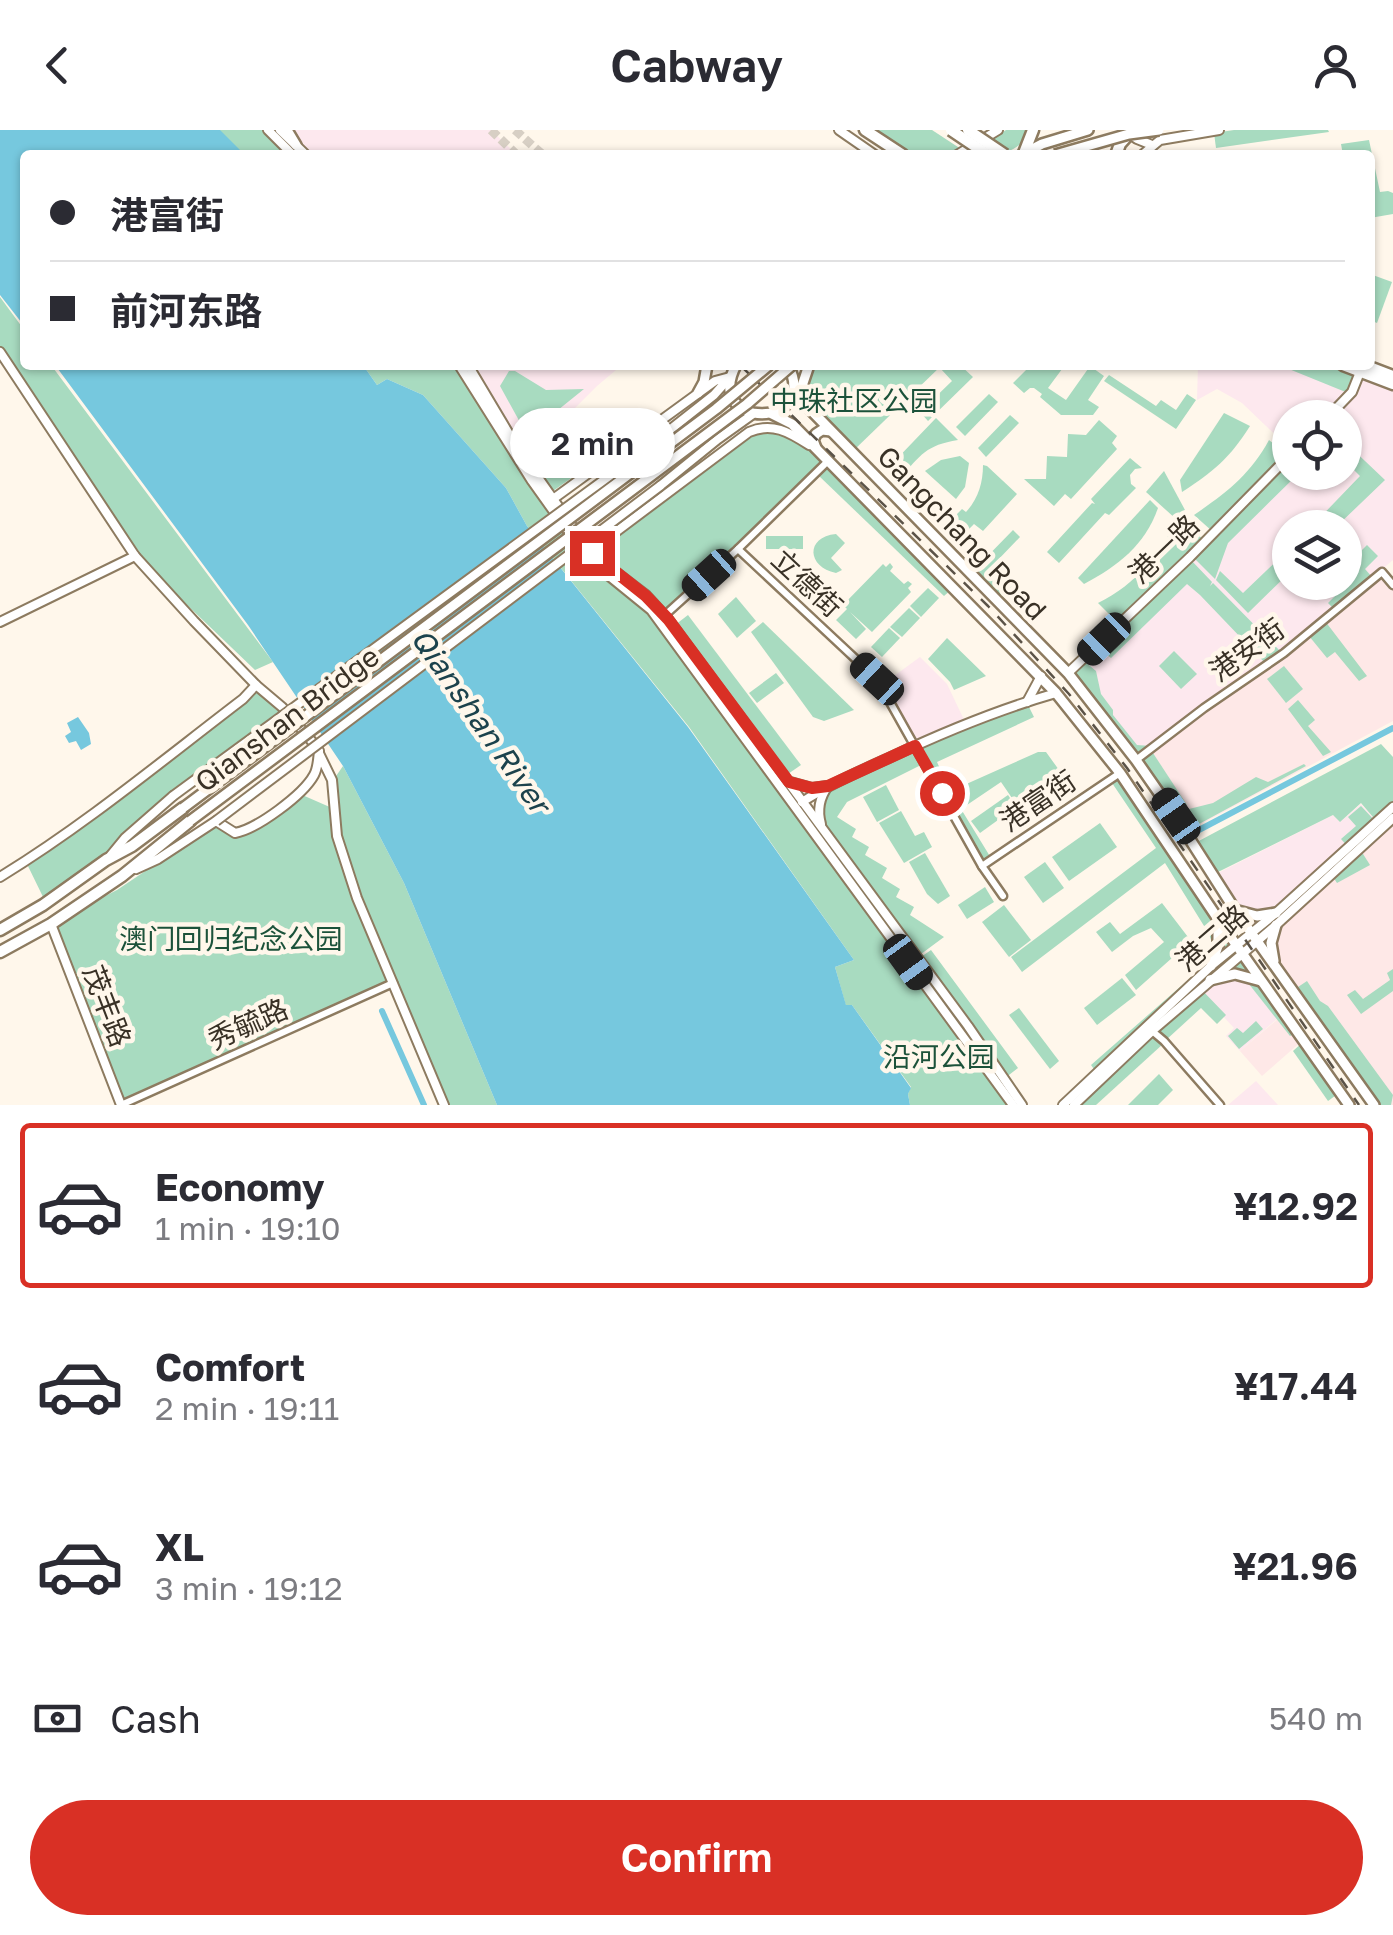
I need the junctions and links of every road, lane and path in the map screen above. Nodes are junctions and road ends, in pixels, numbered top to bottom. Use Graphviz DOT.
graph roads {
  1 [pos="268,130"];
  2 [pos="284,130"];
  3 [pos="840,130"];
  4 [pos="854,130"];
  5 [pos="865,130"];
  6 [pos="951,130"];
  7 [pos="968,130"];
  8 [pos="998,130"];
  9 [pos="1088,130"];
  10 [pos="1159,130"];
  11 [pos="1219,130"];
  12 [pos="1127,132"];
  13 [pos="1152,146"];
  14 [pos="294,150"];
  15 [pos="868,150"];
  16 [pos="884,150"];
  17 [pos="895,150"];
  18 [pos="965,150"];
  19 [pos="981,150"];
  20 [pos="998,150"];
  21 [pos="1030,150"];
  22 [pos="1071,150"];
  23 [pos="1148,150"];
  24 [pos="1,355"];
  25 [pos="462,370"];
  26 [pos="471,370"];
  27 [pos="706,370"];
  28 [pos="726,370"];
  29 [pos="734,370"];
  30 [pos="763,370"];
  31 [pos="784,370"];
  32 [pos="791,370"];
  33 [pos="806,370"];
  34 [pos="809,370"];
  35 [pos="1361,370"];
  36 [pos="1366,370"];
  37 [pos="730,378"];
  38 [pos="794,384"];
  39 [pos="1393,384"];
  40 [pos="698,394"];
  41 [pos="1344,400"];
  42 [pos="806,404"];
  43 [pos="753,414"];
  44 [pos="772,414"];
  45 [pos="831,431"];
  46 [pos="816,450"];
  47 [pos="828,462"];
  48 [pos="1272,473"];
  49 [pos="550,501"];
  50 [pos="738,549"];
  51 [pos="589,555"];
  52 [pos="135,556"];
  53 [pos="1393,584"];
  54 [pos="664,616"];
  55 [pos="0,622"];
  56 [pos="1068,673"];
  57 [pos="1041,676"];
  58 [pos="256,685"];
  59 [pos="1056,693"];
  60 [pos="1027,702"];
  61 [pos="915,746"];
  62 [pos="319,751"];
  63 [pos="1136,760"];
  64 [pos="1120,773"];
  65 [pos="784,778"];
  66 [pos="828,786"];
  67 [pos="802,802"];
  68 [pos="183,808"];
  69 [pos="1393,808"];
  70 [pos="1393,818"];
  71 [pos="190,820"];
  72 [pos="216,821"];
  73 [pos="830,841"];
  74 [pos="106,860"];
  75 [pos="982,866"];
  76 [pos="122,876"];
  77 [pos="0,877"];
  78 [pos="1003,896"];
  79 [pos="1235,910"];
  80 [pos="1276,912"];
  81 [pos="1218,920"];
  82 [pos="51,924"];
  83 [pos="1276,925"];
  84 [pos="0,930"];
  85 [pos="1255,936"];
  86 [pos="1239,950"];
  87 [pos="0,952"];
  88 [pos="1274,963"];
  89 [pos="1212,966"];
  90 [pos="1210,980"];
  91 [pos="1264,982"];
  92 [pos="393,983"];
  93 [pos="1150,1028"];
  94 [pos="121,1105"];
  95 [pos="444,1105"];
  96 [pos="1013,1105"];
  97 [pos="1022,1105"];
  98 [pos="1063,1105"];
  99 [pos="1074,1105"];
  100 [pos="1220,1105"];
  101 [pos="1348,1105"];
  102 [pos="1374,1105"];
  1 -- 14 [label="main road"];
  2 -- 14 [label="main road"];
  3 -- 15 [label="main road"];
  4 -- 16 [label="highway"];
  5 -- 17 [label="highway"];
  6 -- 19 [label="highway, bridge"];
  7 -- 20 [label="highway, bridge"];
  8 -- 18 [label="main road"];
  9 -- 21 [label="main road"];
  10 -- 12 [label="main road, bridge"];
  11 -- 13 [label="main road"];
  12 -- 13 [label="main road"];
  12 -- 22 [label="main road, bridge"];
  13 -- 23 [label="main road"];
  24 -- 52 [label="main road"];
  25 -- 49 [label="main road"];
  26 -- 49 [label="main road"];
  27 -- 40 [label="main road"];
  28 -- 37 [label="main road"];
  29 -- 37 [label="main road"];
  30 -- 68 [label="main road, Qianshan Bridge, bridge"];
  31 -- 71 [label="main road, Qianshan Bridge, bridge"];
  32 -- 38 [label="main road, Gangchang Road"];
  33 -- 38 [label="main road"];
  34 -- 42 [label="main road"];
  35 -- 41 [label="main road"];
  36 -- 39 [label="highway"];
  37 -- 40 [label="main road"];
  37 -- 43 [label="main road"];
  37 -- 74 [label="main road, bridge"];
  38 -- 42 [label="main road, Gangchang Road"];
  38 -- 44 [label="main road"];
  40 -- 49 [label="main road"];
  42 -- 45 [label="main road, Gangchang Road"];
  43 -- 44 [label="main road"];
  43 -- 72 [label="main road, bridge"];
  44 -- 46 [label="main road, Gangchang Road"];
  45 -- 46 [label="main road"];
  45 -- 56 [label="main road, Gangchang Road"];
  46 -- 47 [label="main road, Gangchang Road"];
  46 -- 51 [label="main road"];
  47 -- 50 [label="street"];
  47 -- 57 [label="main road, Gangchang Road"];
  48 -- 56 [label="main road, 港一路"];
  49 -- 51 [label="main road"];
  50 -- 54 [label="street"];
  50 -- 61 [label="street, 立德街"];
  51 -- 54 [label="main road"];
  51 -- 96 [label="main road"];
  52 -- 55 [label="main road"];
  52 -- 58 [label="main road"];
  53 -- 63 [label="street, 港安街"];
  54 -- 65 [label="main road"];
  56 -- 63 [label="main road, Gangchang Road"];
  57 -- 59 [label="main road, Gangchang Road"];
  57 -- 60 [label="main road"];
  58 -- 62 [label="main road"];
  58 -- 77 [label="main road"];
  59 -- 60 [label="main road"];
  59 -- 64 [label="main road, Gangchang Road"];
  60 -- 61 [label="main road"];
  61 -- 66 [label="main road"];
  61 -- 75 [label="street, 港富街"];
  62 -- 72 [label="main road"];
  62 -- 92 [label="main road"];
  63 -- 79 [label="main road, Gangchang Road"];
  64 -- 75 [label="street, 港富街"];
  64 -- 81 [label="main road, Gangchang Road"];
  65 -- 66 [label="main road"];
  65 -- 67 [label="main road"];
  66 -- 67 [label="main road"];
  66 -- 73 [label="main road"];
  67 -- 73 [label="main road"];
  68 -- 74 [label="highway"];
  69 -- 80 [label="main road, 港二路"];
  70 -- 83 [label="main road, 港二路"];
  71 -- 76 [label="highway"];
  72 -- 76 [label="main road"];
  73 -- 97 [label="main road"];
  74 -- 84 [label="highway"];
  75 -- 78 [label="street, 港富街"];
  76 -- 82 [label="highway"];
  79 -- 80 [label="main road"];
  79 -- 85 [label="main road, Gangchang Road"];
  80 -- 85 [label="main road, 港二路"];
  81 -- 86 [label="main road, Gangchang Road"];
  81 -- 89 [label="main road"];
  82 -- 87 [label="highway"];
  82 -- 94 [label="main road, 茂丰路"];
  83 -- 85 [label="main road, 港二路"];
  83 -- 88 [label="main road"];
  85 -- 86 [label="main road, 港二路"];
  85 -- 88 [label="main road, Gangchang Road"];
  86 -- 89 [label="main road, 港二路"];
  86 -- 90 [label="main road, 港二路"];
  86 -- 91 [label="main road, Gangchang Road"];
  88 -- 102 [label="main road, Gangchang Road"];
  89 -- 93 [label="main road, 港二路"];
  90 -- 91 [label="main road"];
  90 -- 93 [label="main road, 港二路"];
  91 -- 101 [label="main road, Gangchang Road"];
  92 -- 94 [label="street, 秀毓路"];
  92 -- 95 [label="main road"];
  93 -- 98 [label="main road, 港二路"];
  93 -- 99 [label="main road, 港二路"];
  93 -- 100 [label="street"];
}
